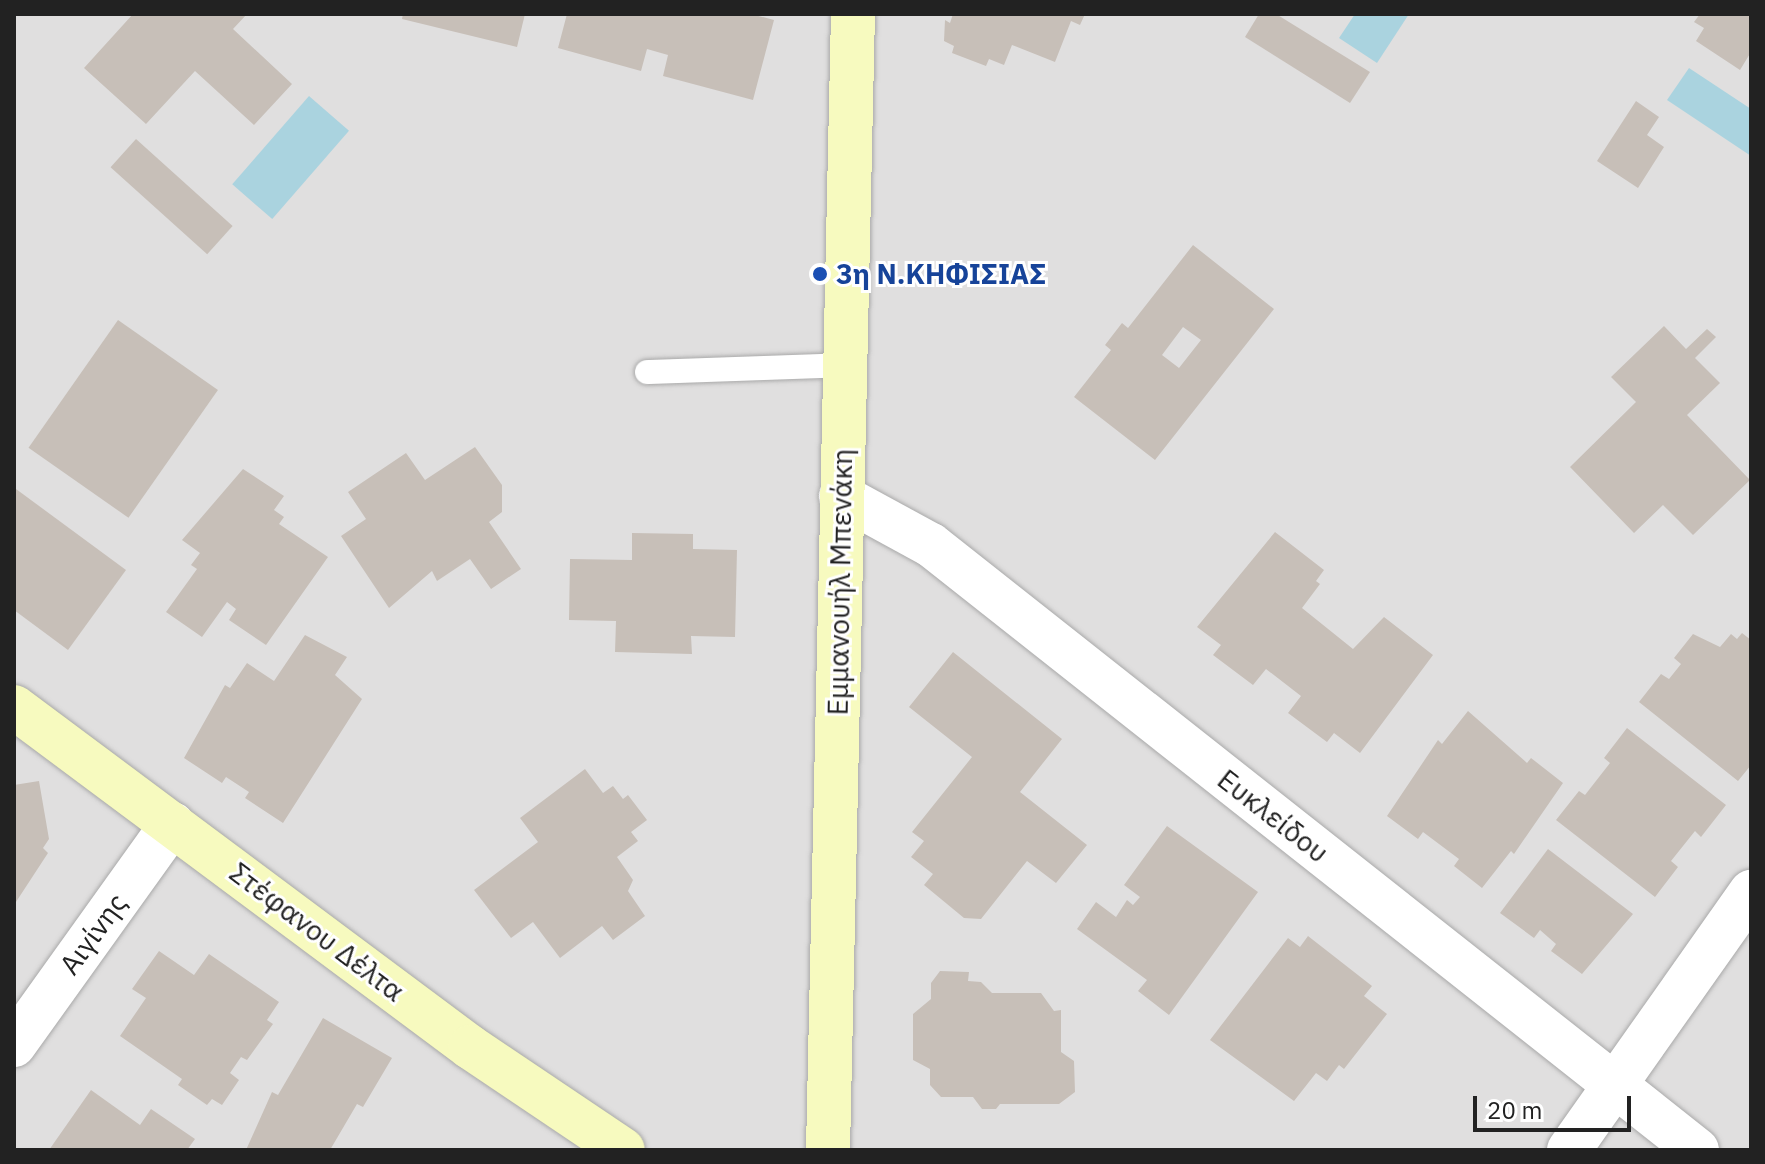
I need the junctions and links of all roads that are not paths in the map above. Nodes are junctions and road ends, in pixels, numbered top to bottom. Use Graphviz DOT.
graph roads {
  1 [pos="853,14"];
  2 [pos="845,365"];
  3 [pos="647,372"];
  4 [pos="841,496"];
  5 [pos="14,707"];
  6 [pos="172,824"];
  7 [pos="1751,892"];
  8 [pos="14,1045"];
  9 [pos="1615,1086"];
  10 [pos="623,1150"];
  11 [pos="828,1150"];
  12 [pos="1569,1150"];
  13 [pos="1697,1150"];
  1 -- 2 [label="main road, Εμμανουήλ Μπενάκη"];
  2 -- 3 [label="lane"];
  2 -- 4 [label="main road, Εμμανουήλ Μπενάκη"];
  4 -- 9 [label="street, Ευκλείδου"];
  4 -- 11 [label="main road, Εμμανουήλ Μπενάκη"];
  5 -- 6 [label="main road, Στέφανου Δέλτα"];
  6 -- 8 [label="street, Αιγίνης"];
  6 -- 10 [label="main road, Στέφανου Δέλτα"];
  7 -- 9 [label="street"];
  9 -- 12 [label="street"];
  9 -- 13 [label="street, Ευκλείδου"];
}
